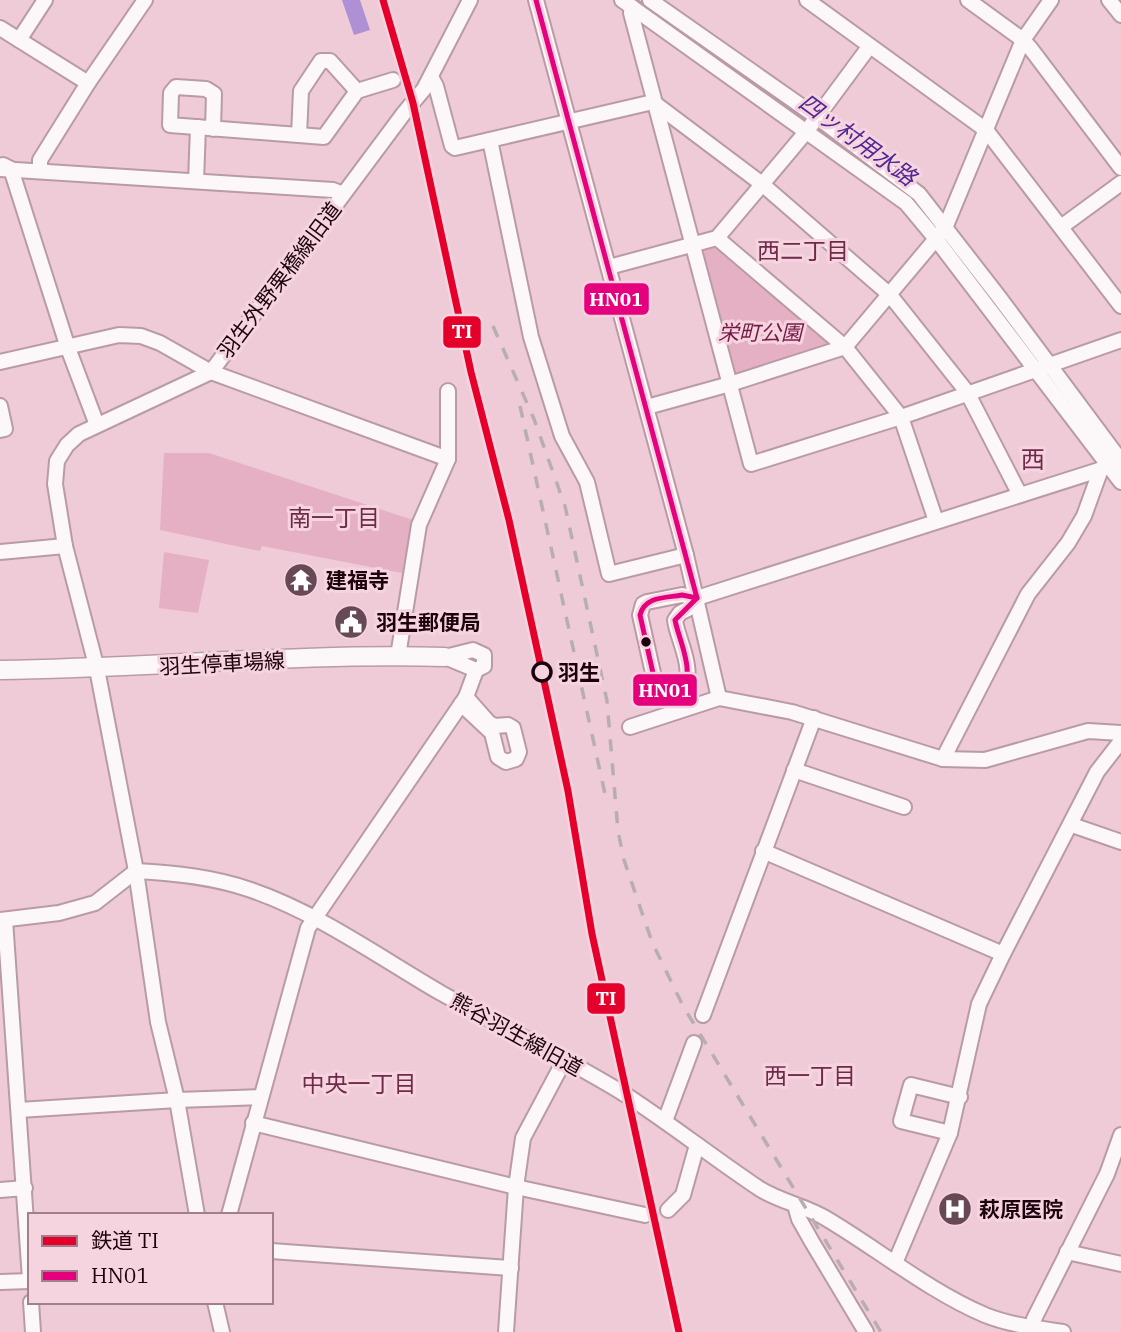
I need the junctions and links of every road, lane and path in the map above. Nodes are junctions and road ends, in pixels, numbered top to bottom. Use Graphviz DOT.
graph roads {
  1 [pos="45,0"];
  2 [pos="145,0"];
  3 [pos="470,0"];
  4 [pos="536,0"];
  5 [pos="650,0"];
  6 [pos="807,0"];
  7 [pos="968,0"];
  8 [pos="1051,0"];
  9 [pos="1109,0"];
  10 [pos="627,3"];
  11 [pos="1121,15"];
  12 [pos="0,28"];
  13 [pos="19,40"];
  14 [pos="1023,40"];
  15 [pos="869,47"];
  16 [pos="431,77"];
  17 [pos="393,80"];
  18 [pos="88,83"];
  19 [pos="357,91"];
  20 [pos="653,102"];
  21 [pos="569,121"];
  22 [pos="811,125"];
  23 [pos="198,127"];
  24 [pos="213,129"];
  25 [pos="986,130"];
  26 [pos="299,135"];
  27 [pos="490,140"];
  28 [pos="4,167"];
  29 [pos="1121,169"];
  30 [pos="40,170"];
  31 [pos="196,181"];
  32 [pos="1121,183"];
  33 [pos="762,184"];
  34 [pos="343,194"];
  35 [pos="1060,227"];
  36 [pos="941,234"];
  37 [pos="717,238"];
  38 [pos="693,244"];
  39 [pos="609,267"];
  40 [pos="890,295"];
  41 [pos="1121,306"];
  42 [pos="1121,340"];
  43 [pos="845,347"];
  44 [pos="68,348"];
  45 [pos="0,362"];
  46 [pos="1042,368"];
  47 [pos="211,372"];
  48 [pos="730,384"];
  49 [pos="448,391"];
  50 [pos="967,392"];
  51 [pos="0,406"];
  52 [pos="647,407"];
  53 [pos="901,417"];
  54 [pos="97,425"];
  55 [pos="0,430"];
  56 [pos="447,459"];
  57 [pos="1113,465"];
  58 [pos="1121,482"];
  59 [pos="1020,495"];
  60 [pos="936,521"];
  61 [pos="65,546"];
  62 [pos="0,552"];
  63 [pos="686,555"];
  64 [pos="697,598"];
  65 [pos="398,656"];
  66 [pos="444,656"];
  67 [pos="97,669"];
  68 [pos="0,670"];
  69 [pos="719,698"];
  70 [pos="464,700"];
  71 [pos="814,718"];
  72 [pos="629,727"];
  73 [pos="1121,733"];
  74 [pos="1121,741"];
  75 [pos="943,760"];
  76 [pos="794,770"];
  77 [pos="904,807"];
  78 [pos="1072,825"];
  79 [pos="1121,842"];
  80 [pos="764,851"];
  81 [pos="136,871"];
  82 [pos="315,919"];
  83 [pos="3,920"];
  84 [pos="1003,954"];
  85 [pos="702,1015"];
  86 [pos="694,1043"];
  87 [pos="565,1059"];
  88 [pos="261,1097"];
  89 [pos="960,1097"];
  90 [pos="177,1100"];
  91 [pos="19,1110"];
  92 [pos="665,1121"];
  93 [pos="253,1123"];
  94 [pos="950,1133"];
  95 [pos="1121,1135"];
  96 [pos="697,1144"];
  97 [pos="1114,1175"];
  98 [pos="516,1187"];
  99 [pos="24,1188"];
  100 [pos="0,1190"];
  101 [pos="795,1205"];
  102 [pos="668,1210"];
  103 [pos="197,1213"];
  104 [pos="230,1213"];
  105 [pos="645,1215"];
  106 [pos="28,1249"];
  107 [pos="273,1251"];
  108 [pos="1067,1252"];
  109 [pos="895,1263"];
  110 [pos="1121,1264"];
  111 [pos="511,1268"];
  112 [pos="28,1280"];
  113 [pos="0,1282"];
  114 [pos="31,1304"];
  115 [pos="215,1304"];
  116 [pos="1032,1327"];
  117 [pos="33,1332"];
  118 [pos="222,1332"];
  119 [pos="506,1332"];
  120 [pos="866,1332"];
  121 [pos="1063,1332"];
  1 -- 13 [label="street"];
  2 -- 18 [label="street"];
  3 -- 16 [label="street, 羽生外野栗橋線旧道"];
  4 -- 21 [label="street"];
  5 -- 22 [label="street"];
  6 -- 15 [label="street"];
  7 -- 14 [label="street"];
  8 -- 14 [label="street"];
  9 -- 11 [label="street"];
  10 -- 20 [label="street"];
  10 -- 22 [label="street"];
  12 -- 13 [label="street"];
  13 -- 18 [label="street"];
  14 -- 25 [label="street"];
  14 -- 29 [label="street"];
  15 -- 22 [label="street"];
  15 -- 25 [label="street"];
  16 -- 27 [label="street"];
  16 -- 34 [label="street, 羽生外野栗橋線旧道"];
  17 -- 19 [label="street"];
  18 -- 30 [label="street"];
  19 -- 26 [label="street"];
  19 -- 26 [label="street"];
  20 -- 21 [label="street"];
  20 -- 33 [label="street"];
  20 -- 38 [label="street"];
  21 -- 27 [label="street"];
  21 -- 39 [label="street"];
  22 -- 33 [label="street"];
  22 -- 36 [label="street"];
  23 -- 24 [label="street"];
  23 -- 24 [label="street"];
  23 -- 31 [label="street"];
  24 -- 26 [label="street"];
  25 -- 35 [label="street"];
  25 -- 36 [label="street"];
  27 -- 63 [label="street"];
  28 -- 30 [label="street"];
  28 -- 44 [label="street"];
  30 -- 31 [label="street"];
  31 -- 34 [label="street"];
  32 -- 35 [label="street"];
  33 -- 37 [label="street"];
  33 -- 40 [label="street"];
  34 -- 47 [label="street, 羽生外野栗橋線旧道"];
  35 -- 41 [label="street"];
  36 -- 40 [label="street"];
  36 -- 46 [label="street"];
  37 -- 38 [label="street"];
  37 -- 43 [label="street"];
  38 -- 39 [label="street"];
  38 -- 48 [label="street"];
  39 -- 52 [label="street"];
  40 -- 43 [label="street"];
  40 -- 50 [label="street"];
  42 -- 46 [label="street"];
  43 -- 48 [label="street"];
  43 -- 53 [label="street"];
  44 -- 45 [label="street"];
  44 -- 47 [label="street"];
  44 -- 54 [label="street"];
  46 -- 50 [label="street"];
  46 -- 57 [label="street"];
  47 -- 54 [label="street, 羽生外野栗橋線旧道"];
  47 -- 56 [label="street"];
  48 -- 52 [label="street"];
  48 -- 53 [label="street"];
  49 -- 56 [label="street"];
  50 -- 53 [label="street"];
  50 -- 59 [label="street"];
  51 -- 55 [label="street"];
  52 -- 63 [label="street"];
  53 -- 60 [label="street"];
  54 -- 61 [label="street, 羽生外野栗橋線旧道"];
  56 -- 65 [label="street"];
  57 -- 58 [label="street"];
  57 -- 59 [label="street"];
  57 -- 75 [label="street"];
  59 -- 60 [label="street"];
  60 -- 64 [label="street"];
  61 -- 62 [label="street"];
  61 -- 67 [label="street, 羽生外野栗橋線旧道"];
  63 -- 64 [label="street"];
  64 -- 64 [label="street"];
  64 -- 69 [label="street"];
  65 -- 66 [label="main road, 羽生停車場線"];
  65 -- 67 [label="main road, 羽生停車場線"];
  66 -- 70 [label="street"];
  67 -- 68 [label="main road, 羽生停車場線"];
  67 -- 81 [label="street"];
  69 -- 71 [label="street"];
  69 -- 72 [label="street"];
  70 -- 70 [label="street"];
  70 -- 82 [label="street"];
  71 -- 75 [label="street"];
  71 -- 76 [label="street"];
  73 -- 75 [label="street"];
  74 -- 78 [label="street"];
  76 -- 77 [label="street"];
  76 -- 80 [label="street"];
  78 -- 79 [label="street"];
  78 -- 84 [label="street"];
  80 -- 84 [label="street"];
  80 -- 85 [label="street"];
  81 -- 82 [label="street, 熊谷羽生線旧道"];
  81 -- 83 [label="street"];
  81 -- 90 [label="street"];
  82 -- 87 [label="street, 熊谷羽生線旧道"];
  82 -- 88 [label="street"];
  83 -- 91 [label="street"];
  84 -- 89 [label="street"];
  86 -- 92 [label="street"];
  87 -- 92 [label="street, 熊谷羽生線旧道"];
  87 -- 98 [label="street"];
  88 -- 90 [label="street"];
  88 -- 93 [label="street"];
  89 -- 94 [label="street"];
  89 -- 94 [label="street"];
  90 -- 91 [label="street"];
  90 -- 103 [label="street"];
  91 -- 99 [label="street"];
  92 -- 96 [label="street, 熊谷羽生線旧道"];
  93 -- 98 [label="street"];
  93 -- 104 [label="street"];
  94 -- 109 [label="street"];
  95 -- 97 [label="street"];
  96 -- 101 [label="street, 熊谷羽生線旧道"];
  96 -- 102 [label="street"];
  97 -- 108 [label="street"];
  98 -- 105 [label="street"];
  98 -- 111 [label="street"];
  99 -- 100 [label="street"];
  99 -- 106 [label="street"];
  101 -- 109 [label="street, 熊谷羽生線旧道"];
  101 -- 120 [label="street"];
  107 -- 111 [label="street"];
  108 -- 110 [label="street"];
  108 -- 116 [label="street"];
  109 -- 116 [label="street, 熊谷羽生線旧道"];
  111 -- 119 [label="street"];
  112 -- 113 [label="street"];
  114 -- 117 [label="street"];
  115 -- 118 [label="street"];
  116 -- 121 [label="street, 熊谷羽生線旧道"];
}
